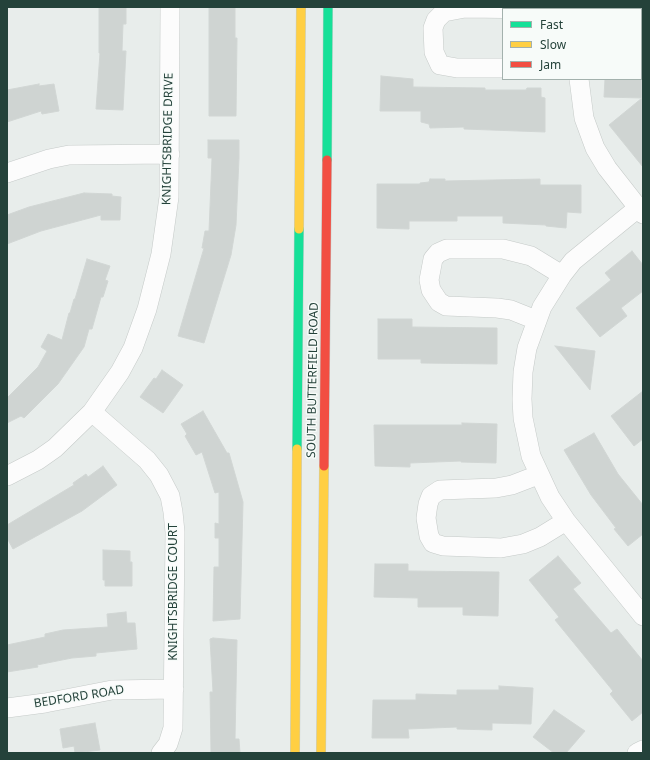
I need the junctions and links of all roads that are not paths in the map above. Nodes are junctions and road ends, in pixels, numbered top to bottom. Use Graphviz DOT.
graph roads {
  1 [pos="170,7"];
  2 [pos="301,7"];
  3 [pos="328,7"];
  4 [pos="502,8"];
  5 [pos="502,68"];
  6 [pos="579,80"];
  7 [pos="170,154"];
  8 [pos="7,173"];
  9 [pos="640,211"];
  10 [pos="562,275"];
  11 [pos="536,320"];
  12 [pos="92,412"];
  13 [pos="538,474"];
  14 [pos="7,476"];
  15 [pos="566,521"];
  16 [pos="643,616"];
  17 [pos="174,689"];
  18 [pos="7,708"];
  19 [pos="643,750"];
  20 [pos="161,753"];
  21 [pos="295,753"];
  22 [pos="321,753"];
  23 [pos="637,753"];
  1 -- 7 [label="street, KNIGHTSBRIDGE DRIVE"];
  2 -- 21 [label="main road, SOUTH BUTTERFIELD ROAD"];
  3 -- 22 [label="main road, SOUTH BUTTERFIELD ROAD"];
  4 -- 5 [label="street"];
  6 -- 9 [label="street"];
  7 -- 8 [label="street"];
  7 -- 12 [label="street, KNIGHTSBRIDGE DRIVE"];
  9 -- 10 [label="street"];
  10 -- 11 [label="street"];
  10 -- 11 [label="street"];
  11 -- 13 [label="street"];
  12 -- 14 [label="street, KNIGHTSBRIDGE DRIVE"];
  12 -- 17 [label="street, KNIGHTSBRIDGE COURT"];
  13 -- 15 [label="street"];
  13 -- 15 [label="street"];
  15 -- 16 [label="street"];
  17 -- 18 [label="street, BEDFORD ROAD"];
  17 -- 20 [label="street, KNIGHTSBRIDGE COURT"];
  19 -- 23 [label="street"];
}
